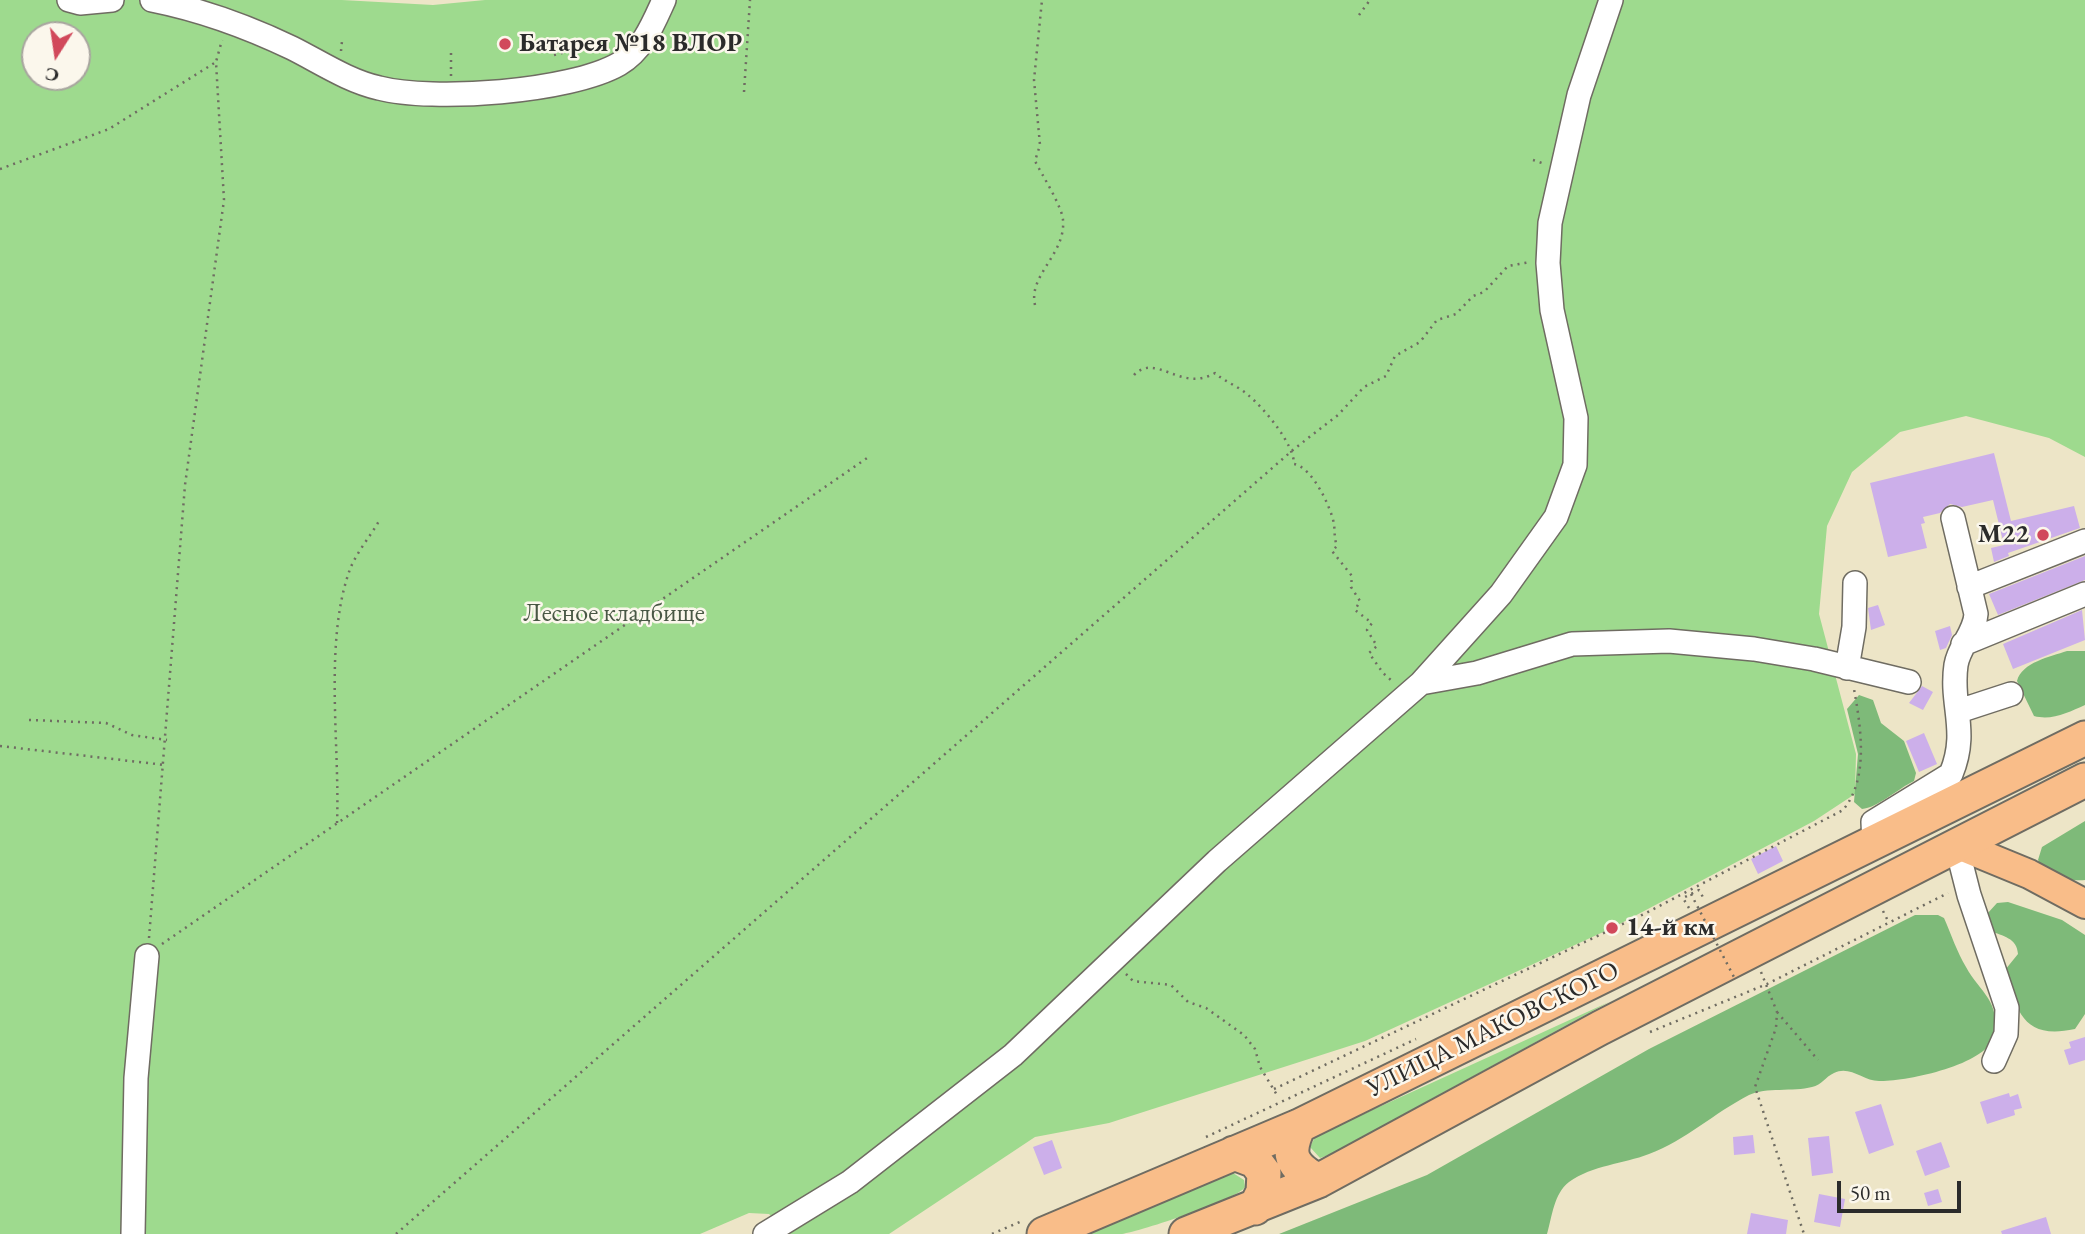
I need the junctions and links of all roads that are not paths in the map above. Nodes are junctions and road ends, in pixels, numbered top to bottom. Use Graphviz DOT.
graph roads {
  1 [pos="69,0"];
  2 [pos="112,0"];
  3 [pos="152,0"];
  4 [pos="664,0"];
  5 [pos="1611,0"];
  6 [pos="1952,518"];
  7 [pos="2085,541"];
  8 [pos="1855,583"];
  9 [pos="1969,587"];
  10 [pos="2085,594"];
  11 [pos="1964,644"];
  12 [pos="1849,669"];
  13 [pos="1909,682"];
  14 [pos="1415,688"];
  15 [pos="2011,694"];
  16 [pos="1959,711"];
  17 [pos="2085,737"];
  18 [pos="2085,780"];
  19 [pos="1874,844"];
  20 [pos="1956,844"];
  21 [pos="2085,904"];
  22 [pos="147,955"];
  23 [pos="1994,1061"];
  24 [pos="1299,1126"];
  25 [pos="1234,1153"];
  26 [pos="1318,1181"];
  27 [pos="1255,1208"];
  28 [pos="133,1234"];
  29 [pos="765,1234"];
  30 [pos="1044,1234"];
  31 [pos="1186,1234"];
  1 -- 2 [label="street"];
  3 -- 4 [label="street"];
  5 -- 14 [label="street"];
  6 -- 9 [label="street"];
  7 -- 9 [label="street"];
  8 -- 12 [label="street"];
  9 -- 11 [label="street"];
  10 -- 11 [label="street"];
  11 -- 16 [label="street"];
  12 -- 13 [label="street"];
  12 -- 14 [label="street"];
  14 -- 29 [label="street"];
  15 -- 16 [label="street"];
  16 -- 19 [label="street"];
  17 -- 19 [label="highway, УЛИЦА МАКОВСКОГО"];
  18 -- 20 [label="highway, УЛИЦА МАКОВСКОГО"];
  19 -- 24 [label="highway, УЛИЦА МАКОВСКОГО"];
  20 -- 21 [label="main road"];
  20 -- 23 [label="street"];
  20 -- 26 [label="highway, УЛИЦА МАКОВСКОГО"];
  22 -- 28 [label="street"];
  24 -- 25 [label="highway, УЛИЦА МАКОВСКОГО"];
  24 -- 26 [label="highway"];
  25 -- 27 [label="highway"];
  25 -- 30 [label="highway, УЛИЦА МАКОВСКОГО"];
  26 -- 27 [label="highway, УЛИЦА МАКОВСКОГО"];
  27 -- 31 [label="highway, УЛИЦА МАКОВСКОГО"];
}
